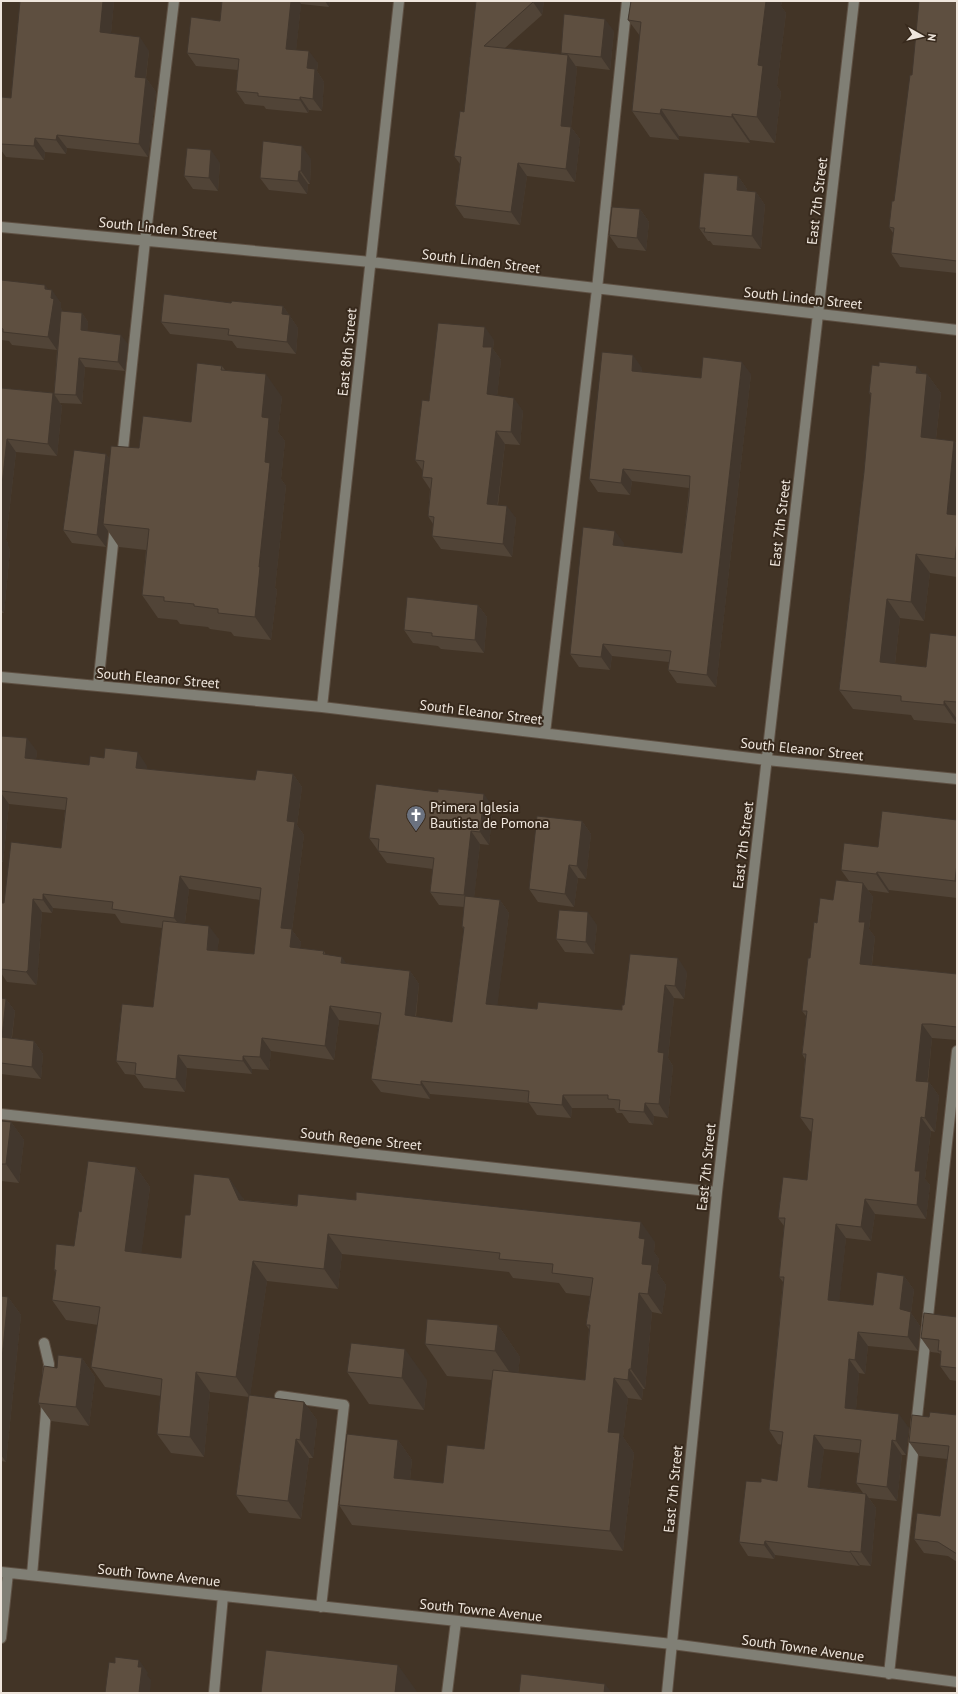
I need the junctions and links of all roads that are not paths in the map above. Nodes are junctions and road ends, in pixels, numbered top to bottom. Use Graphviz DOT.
graph roads {
  1 [pos="174,1"];
  2 [pos="399,1"];
  3 [pos="627,1"];
  4 [pos="854,1"];
  5 [pos="1,227"];
  6 [pos="145,241"];
  7 [pos="371,262"];
  8 [pos="597,289"];
  9 [pos="818,314"];
  10 [pos="957,330"];
  11 [pos="121,467"];
  12 [pos="116,514"];
  13 [pos="1,677"];
  14 [pos="98,686"];
  15 [pos="322,707"];
  16 [pos="545,733"];
  17 [pos="767,760"];
  18 [pos="957,779"];
  19 [pos="957,1051"];
  20 [pos="1,1114"];
  21 [pos="718,1192"];
  22 [pos="44,1342"];
  23 [pos="280,1396"];
  24 [pos="4,1572"];
  25 [pos="32,1575"];
  26 [pos="223,1596"];
  27 [pos="321,1607"];
  28 [pos="456,1621"];
  29 [pos="1,1638"];
  30 [pos="672,1644"];
  31 [pos="889,1674"];
  32 [pos="957,1682"];
  33 [pos="214,1693"];
  34 [pos="448,1693"];
  35 [pos="667,1693"];
  1 -- 6 [label="street"];
  2 -- 7 [label="street, East 8th Street"];
  3 -- 8 [label="street"];
  4 -- 9 [label="street, East 7th Street"];
  5 -- 6 [label="street, South Linden Street"];
  6 -- 7 [label="street, South Linden Street"];
  6 -- 11 [label="street"];
  7 -- 8 [label="street, South Linden Street"];
  7 -- 15 [label="street, East 8th Street"];
  8 -- 9 [label="street, South Linden Street"];
  8 -- 16 [label="street"];
  9 -- 10 [label="street, South Linden Street"];
  9 -- 17 [label="street, East 7th Street"];
  12 -- 14 [label="street"];
  13 -- 14 [label="street, South Eleanor Street"];
  14 -- 15 [label="street, South Eleanor Street"];
  15 -- 16 [label="street, South Eleanor Street"];
  16 -- 17 [label="street, South Eleanor Street"];
  17 -- 18 [label="street, South Eleanor Street"];
  17 -- 21 [label="street, East 7th Street"];
  19 -- 31 [label="street"];
  20 -- 21 [label="street, South Regene Street"];
  21 -- 30 [label="street, East 7th Street"];
  22 -- 25 [label="street"];
  23 -- 27 [label="street"];
  24 -- 25 [label="street, South Towne Avenue"];
  24 -- 29 [label="street"];
  25 -- 26 [label="street, South Towne Avenue"];
  26 -- 27 [label="street, South Towne Avenue"];
  26 -- 33 [label="street"];
  27 -- 28 [label="street, South Towne Avenue"];
  28 -- 30 [label="street, South Towne Avenue"];
  28 -- 34 [label="street"];
  30 -- 31 [label="street, South Towne Avenue"];
  30 -- 35 [label="street, East 7th Street"];
  31 -- 32 [label="street, South Towne Avenue"];
}
